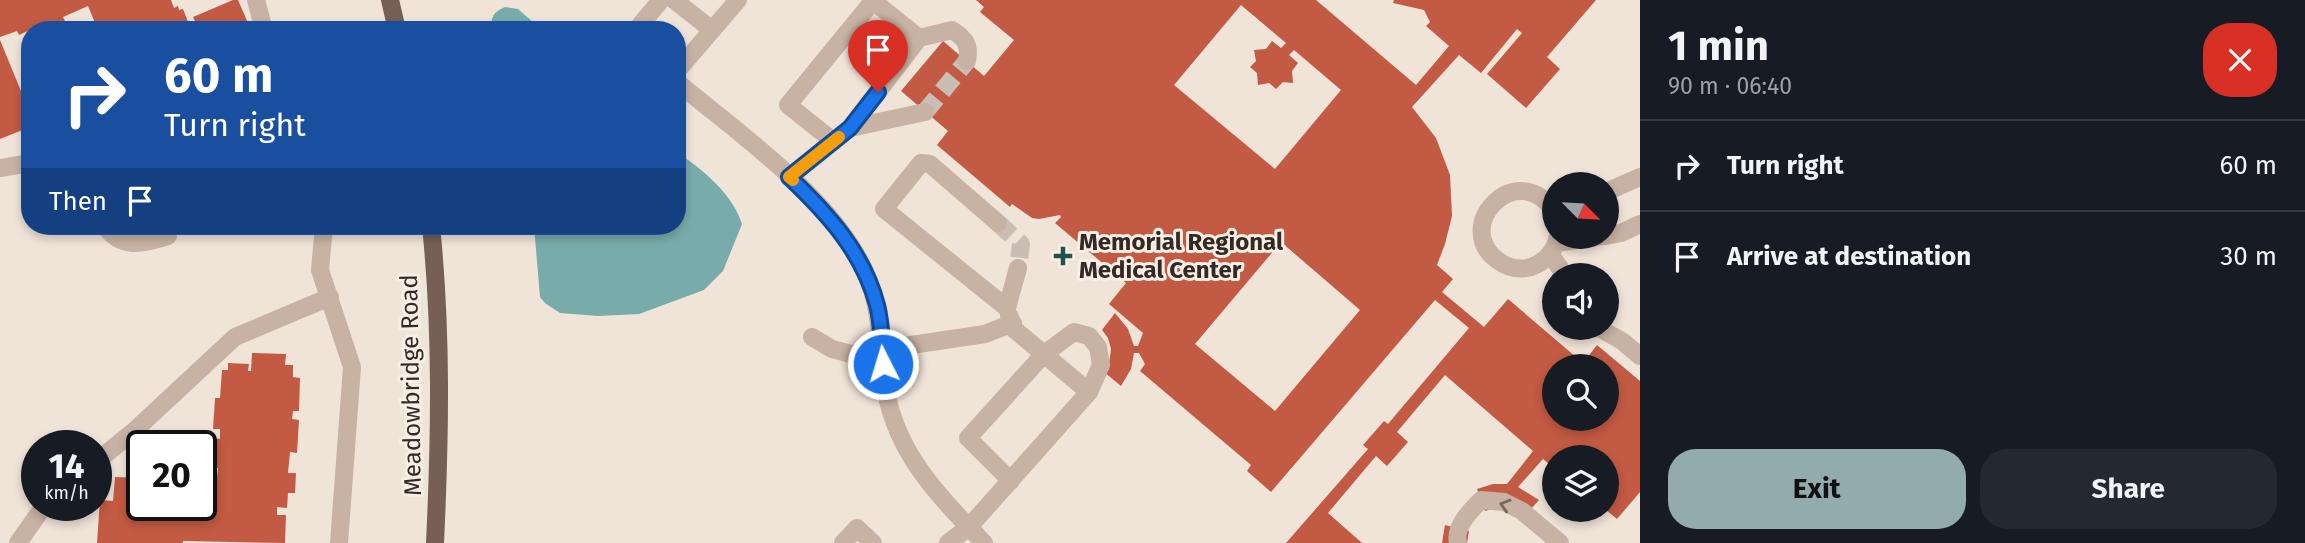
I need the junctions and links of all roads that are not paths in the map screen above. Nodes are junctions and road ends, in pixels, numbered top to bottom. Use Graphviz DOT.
graph roads {
  1 [pos="256,0"];
  2 [pos="390,0"];
  3 [pos="661,0"];
  4 [pos="674,0"];
  5 [pos="738,0"];
  6 [pos="262,21"];
  7 [pos="395,21"];
  8 [pos="644,21"];
  9 [pos="712,30"];
  10 [pos="919,38"];
  11 [pos="686,60"];
  12 [pos="967,61"];
  13 [pos="686,90"];
  14 [pos="925,112"];
  15 [pos="850,128"];
  16 [pos="833,141"];
  17 [pos="21,164"];
  18 [pos="0,168"];
  19 [pos="789,177"];
  20 [pos="1640,177"];
  21 [pos="1619,186"];
  22 [pos="1542,198"];
  23 [pos="998,223"];
  24 [pos="1640,225"];
  25 [pos="1619,233"];
  26 [pos="116,235"];
  27 [pos="323,235"];
  28 [pos="432,235"];
  29 [pos="168,236"];
  30 [pos="1551,249"];
  31 [pos="1018,268"];
  32 [pos="330,297"];
  33 [pos="1010,316"];
  34 [pos="812,337"];
  35 [pos="1619,339"];
  36 [pos="882,348"];
  37 [pos="1044,354"];
  38 [pos="1640,356"];
  39 [pos="1090,392"];
  40 [pos="112,449"];
  41 [pos="1011,481"];
  42 [pos="33,521"];
  43 [pos="969,527"];
  44 [pos="18,543"];
  45 [pos="339,543"];
  46 [pos="435,543"];
  47 [pos="842,543"];
  48 [pos="873,543"];
  49 [pos="948,543"];
  50 [pos="984,543"];
  51 [pos="1458,543"];
  52 [pos="1560,543"];
  1 -- 6 [label="street"];
  2 -- 7 [label="main road"];
  3 -- 8 [label="street"];
  4 -- 9 [label="street"];
  5 -- 9 [label="street"];
  9 -- 11 [label="street"];
  10 -- 12 [label="street"];
  10 -- 15 [label="street"];
  10 -- 16 [label="street"];
  13 -- 19 [label="street"];
  14 -- 15 [label="street"];
  15 -- 16 [label="street"];
  16 -- 19 [label="street"];
  17 -- 18 [label="street"];
  19 -- 36 [label="street"];
  20 -- 21 [label="street"];
  22 -- 30 [label="street"];
  23 -- 33 [label="street"];
  24 -- 25 [label="street"];
  26 -- 29 [label="street"];
  27 -- 32 [label="street"];
  28 -- 46 [label="main road, Meadowbridge Road"];
  31 -- 33 [label="street"];
  32 -- 40 [label="street"];
  32 -- 45 [label="street"];
  33 -- 36 [label="street"];
  33 -- 37 [label="street"];
  34 -- 36 [label="street"];
  35 -- 38 [label="street"];
  36 -- 43 [label="street"];
  37 -- 39 [label="street"];
  37 -- 39 [label="street"];
  37 -- 41 [label="street"];
  39 -- 41 [label="street"];
  41 -- 43 [label="street"];
  42 -- 44 [label="street"];
  43 -- 49 [label="street"];
  43 -- 50 [label="street"];
  47 -- 48 [label="street"];
  52 -- 51 [label="street, one-way"];
}
